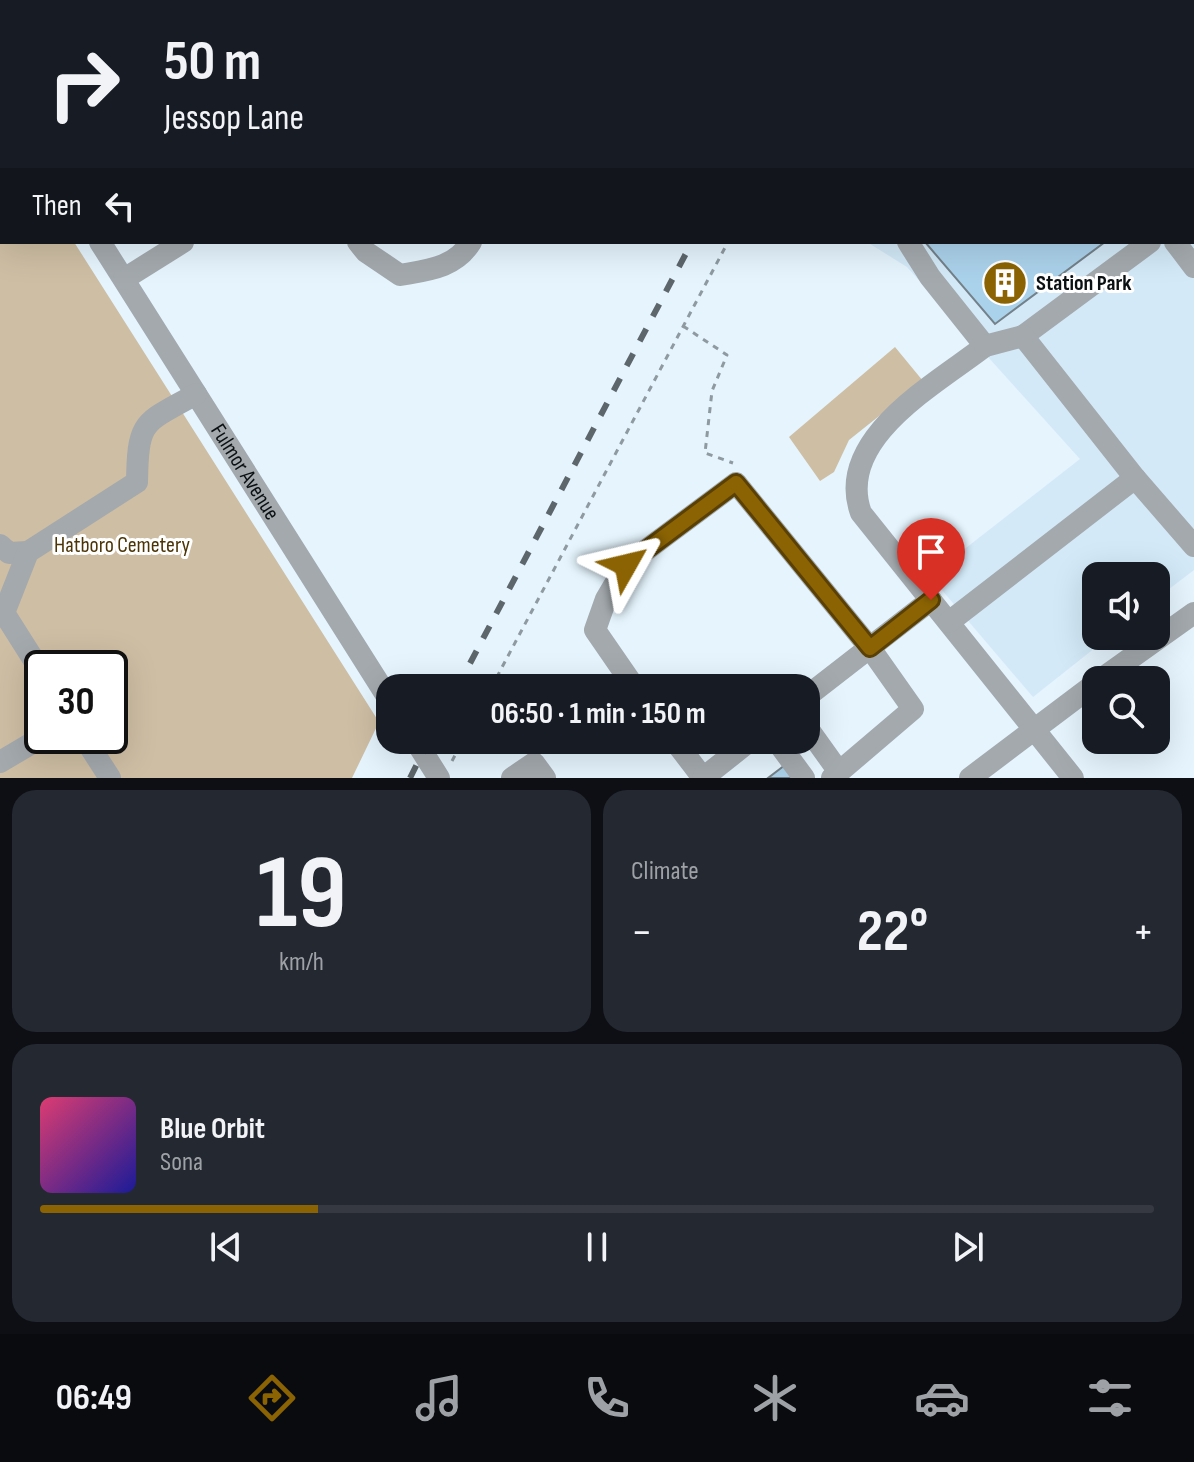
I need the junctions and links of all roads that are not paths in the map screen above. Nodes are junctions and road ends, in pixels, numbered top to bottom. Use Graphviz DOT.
graph roads {
  1 [pos="101,244"];
  2 [pos="180,244"];
  3 [pos="360,244"];
  4 [pos="470,244"];
  5 [pos="909,244"];
  6 [pos="1147,244"];
  7 [pos="1177,244"];
  8 [pos="1194,267"];
  9 [pos="124,279"];
  10 [pos="1023,336"];
  11 [pos="985,346"];
  12 [pos="196,394"];
  13 [pos="1135,478"];
  14 [pos="0,545"];
  15 [pos="1194,546"];
  16 [pos="28,552"];
  17 [pos="931,600"];
  18 [pos="1194,613"];
  19 [pos="2,614"];
  20 [pos="949,622"];
  21 [pos="870,648"];
  22 [pos="26,650"];
  23 [pos="1120,666"];
  24 [pos="625,674"];
  25 [pos="376,679"];
  26 [pos="820,686"];
  27 [pos="1082,693"];
  28 [pos="1034,727"];
  29 [pos="24,748"];
  30 [pos="820,750"];
  31 [pos="95,754"];
  32 [pos="424,754"];
  33 [pos="685,754"];
  34 [pos="733,754"];
  35 [pos="786,754"];
  36 [pos="0,762"];
  37 [pos="835,775"];
  38 [pos="110,778"];
  39 [pos="439,778"];
  40 [pos="512,778"];
  41 [pos="545,778"];
  42 [pos="703,778"];
  43 [pos="804,778"];
  44 [pos="970,778"];
  45 [pos="1073,778"];
  1 -- 9 [label="street, Fulmor Avenue"];
  2 -- 9 [label="street"];
  3 -- 4 [label="street"];
  5 -- 11 [label="street"];
  6 -- 10 [label="street"];
  7 -- 8 [label="street"];
  9 -- 12 [label="street, Fulmor Avenue"];
  10 -- 11 [label="street"];
  10 -- 13 [label="street"];
  11 -- 17 [label="street"];
  12 -- 16 [label="street"];
  12 -- 25 [label="street, Fulmor Avenue"];
  13 -- 15 [label="street"];
  13 -- 20 [label="street"];
  14 -- 16 [label="street"];
  16 -- 19 [label="street"];
  17 -- 20 [label="street"];
  17 -- 21 [label="street"];
  18 -- 23 [label="street"];
  19 -- 22 [label="street"];
  20 -- 28 [label="street"];
  21 -- 24 [label="street"];
  21 -- 26 [label="street"];
  21 -- 37 [label="street"];
  27 -- 28 [label="street"];
  28 -- 44 [label="street"];
  28 -- 45 [label="street"];
  29 -- 36 [label="street"];
  30 -- 37 [label="street"];
  31 -- 38 [label="street"];
  32 -- 39 [label="street"];
  33 -- 42 [label="street"];
  34 -- 42 [label="street"];
  35 -- 43 [label="street"];
  40 -- 41 [label="street"];
}
